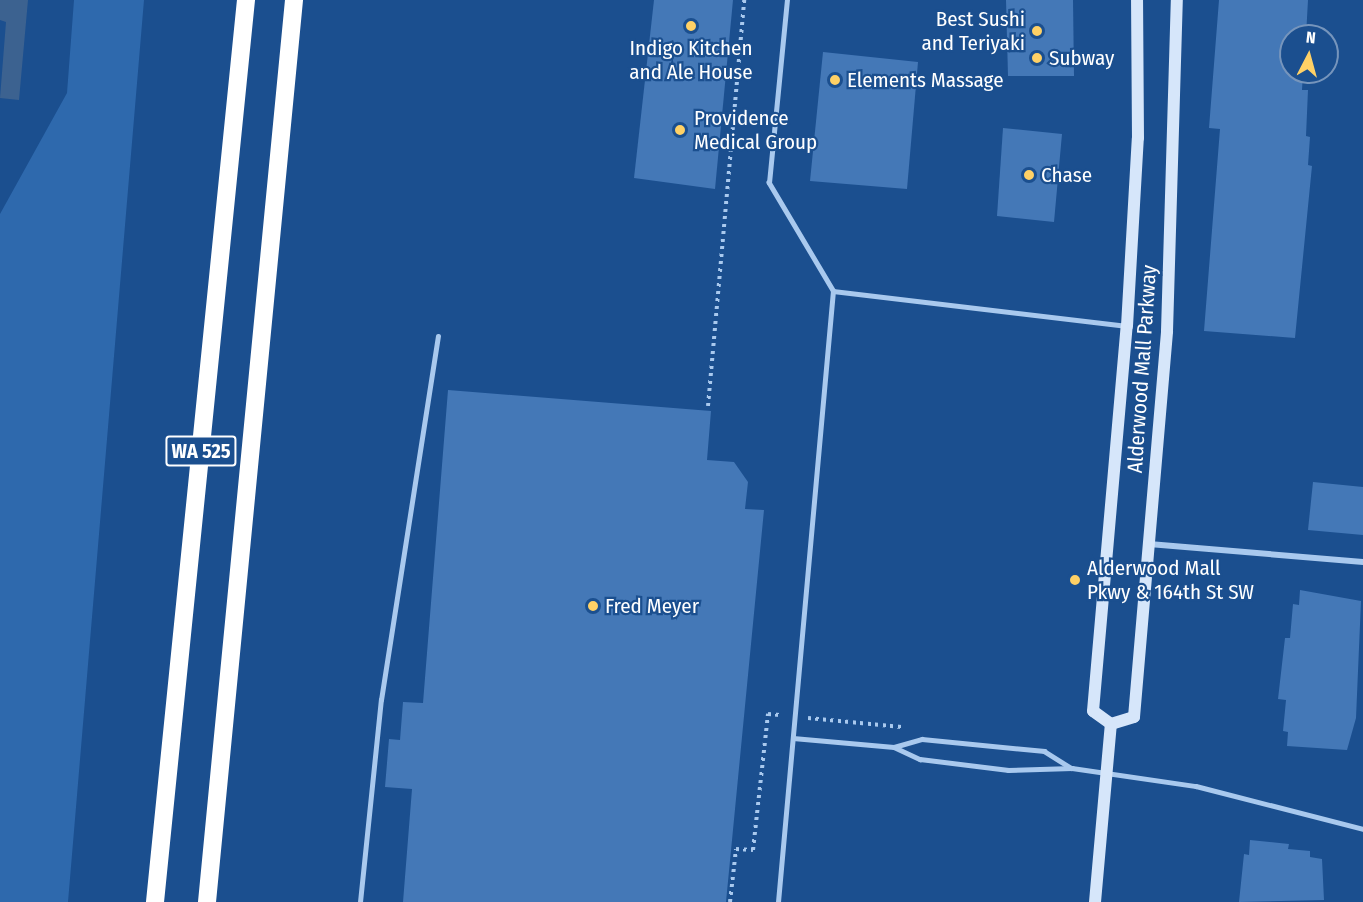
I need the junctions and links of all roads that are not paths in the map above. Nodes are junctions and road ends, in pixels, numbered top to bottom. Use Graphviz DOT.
graph roads {
  1 [pos="246,0"];
  2 [pos="294,0"];
  3 [pos="787,0"];
  4 [pos="1137,0"];
  5 [pos="1177,0"];
  6 [pos="833,291"];
  7 [pos="1126,326"];
  8 [pos="438,336"];
  9 [pos="1149,544"];
  10 [pos="1363,562"];
  11 [pos="1111,724"];
  12 [pos="792,738"];
  13 [pos="894,747"];
  14 [pos="1072,768"];
  15 [pos="1107,773"];
  16 [pos="1363,829"];
  17 [pos="155,902"];
  18 [pos="207,902"];
  19 [pos="360,902"];
  20 [pos="778,902"];
  21 [pos="1095,902"];
  1 -- 17 [label="highway, WA 525"];
  2 -- 18 [label="highway, WA 525"];
  3 -- 6 [label="lane"];
  4 -- 7 [label="main road, Alderwood Mall Parkway"];
  5 -- 9 [label="main road, Alderwood Mall Parkway"];
  6 -- 7 [label="lane"];
  6 -- 12 [label="lane"];
  7 -- 11 [label="main road, Alderwood Mall Parkway"];
  8 -- 19 [label="lane"];
  9 -- 10 [label="street"];
  9 -- 11 [label="main road, Alderwood Mall Parkway"];
  11 -- 15 [label="main road"];
  12 -- 13 [label="lane"];
  12 -- 20 [label="lane"];
  13 -- 14 [label="lane"];
  13 -- 14 [label="lane"];
  14 -- 15 [label="lane"];
  15 -- 16 [label="lane"];
  15 -- 21 [label="main road"];
}
